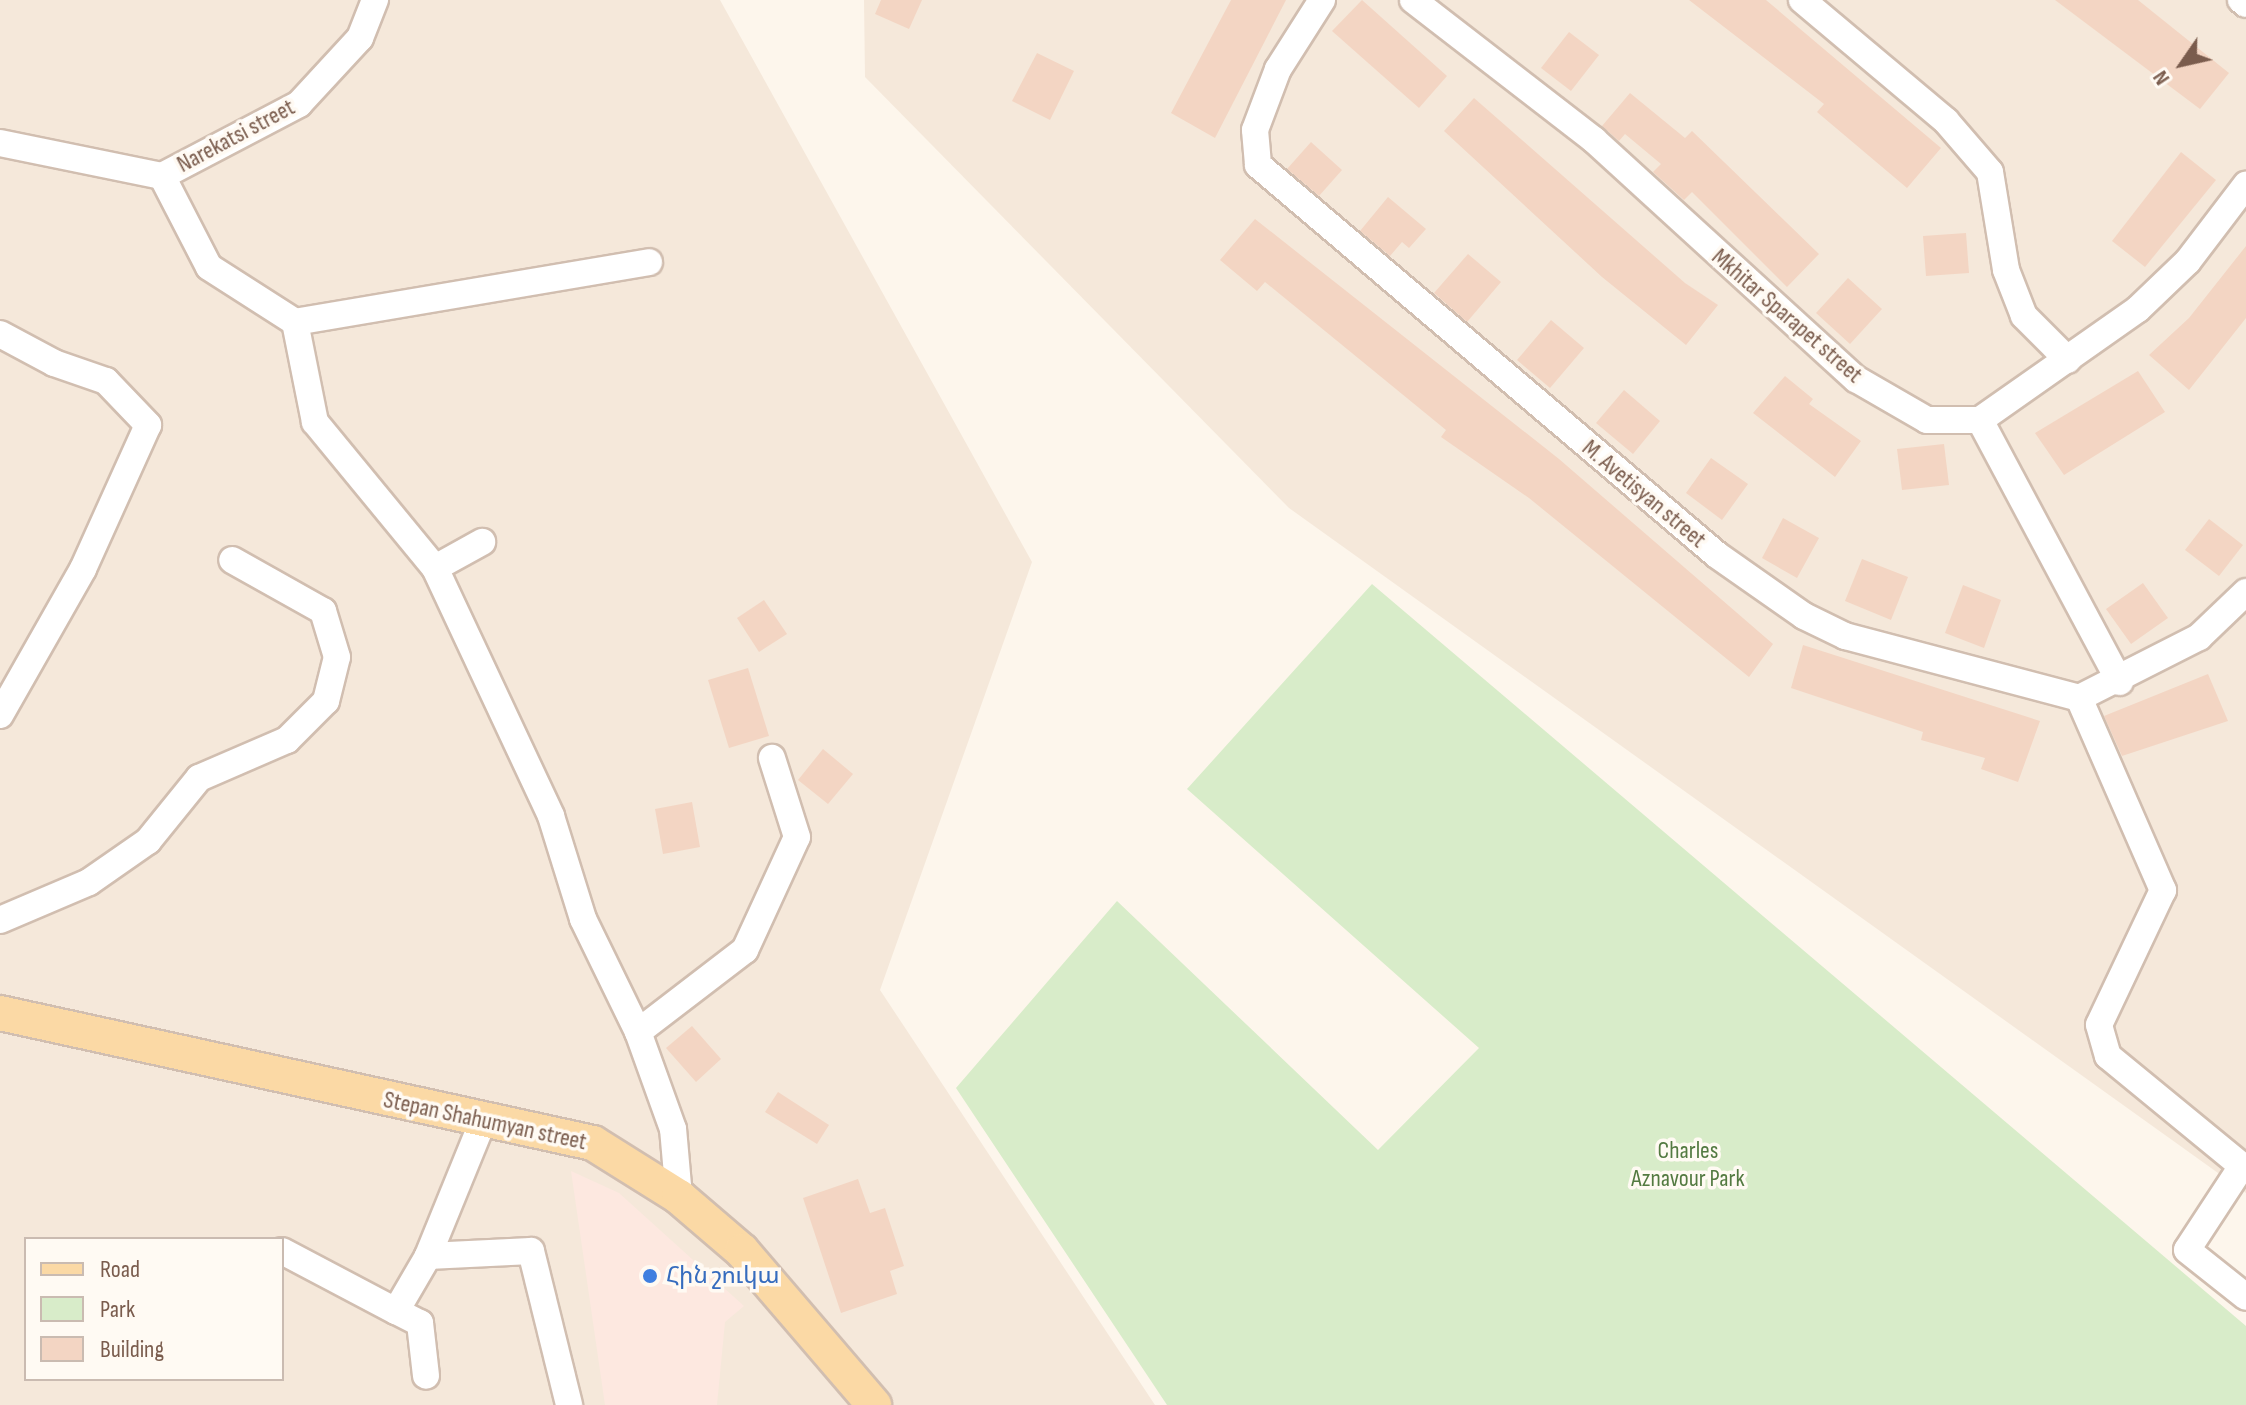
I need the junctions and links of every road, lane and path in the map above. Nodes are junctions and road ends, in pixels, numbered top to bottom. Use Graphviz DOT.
graph roads {
  1 [pos="375,0"];
  2 [pos="1322,0"];
  3 [pos="1413,0"];
  4 [pos="1802,0"];
  5 [pos="2241,0"];
  6 [pos="2246,4"];
  7 [pos="0,143"];
  8 [pos="162,176"];
  9 [pos="2246,185"];
  10 [pos="649,262"];
  11 [pos="295,322"];
  12 [pos="0,334"];
  13 [pos="2068,360"];
  14 [pos="1980,420"];
  15 [pos="482,542"];
  16 [pos="232,560"];
  17 [pos="435,568"];
  18 [pos="2246,592"];
  19 [pos="2120,682"];
  20 [pos="7,686"];
  21 [pos="2079,698"];
  22 [pos="0,715"];
  23 [pos="772,758"];
  24 [pos="0,920"];
  25 [pos="0,1013"];
  26 [pos="638,1032"];
  27 [pos="483,1121"];
  28 [pos="2244,1168"];
  29 [pos="679,1197"];
  30 [pos="284,1252"];
  31 [pos="428,1256"];
  32 [pos="2246,1297"];
  33 [pos="396,1311"];
  34 [pos="426,1376"];
  35 [pos="569,1405"];
  36 [pos="874,1405"];
  1 -- 8 [label="street, Narekatsi street"];
  2 -- 21 [label="street, M. Avetisyan street"];
  3 -- 14 [label="street, Mkhitar Sparapet street"];
  4 -- 13 [label="street"];
  5 -- 6 [label="street"];
  7 -- 8 [label="street, Narekatsi street"];
  8 -- 11 [label="street"];
  9 -- 13 [label="street"];
  10 -- 11 [label="street"];
  11 -- 17 [label="street"];
  12 -- 20 [label="street"];
  13 -- 14 [label="street"];
  14 -- 19 [label="street"];
  15 -- 17 [label="street"];
  16 -- 24 [label="street"];
  17 -- 26 [label="street"];
  18 -- 19 [label="street"];
  19 -- 21 [label="street"];
  20 -- 22 [label="street"];
  21 -- 28 [label="street"];
  23 -- 26 [label="street"];
  25 -- 27 [label="main road, Stepan Shahumyan street"];
  26 -- 29 [label="street"];
  27 -- 29 [label="main road, Stepan Shahumyan street"];
  27 -- 31 [label="street"];
  28 -- 32 [label="street"];
  29 -- 36 [label="main road, Stepan Shahumyan street"];
  30 -- 33 [label="street"];
  31 -- 33 [label="street"];
  31 -- 35 [label="street"];
  33 -- 34 [label="street"];
}
